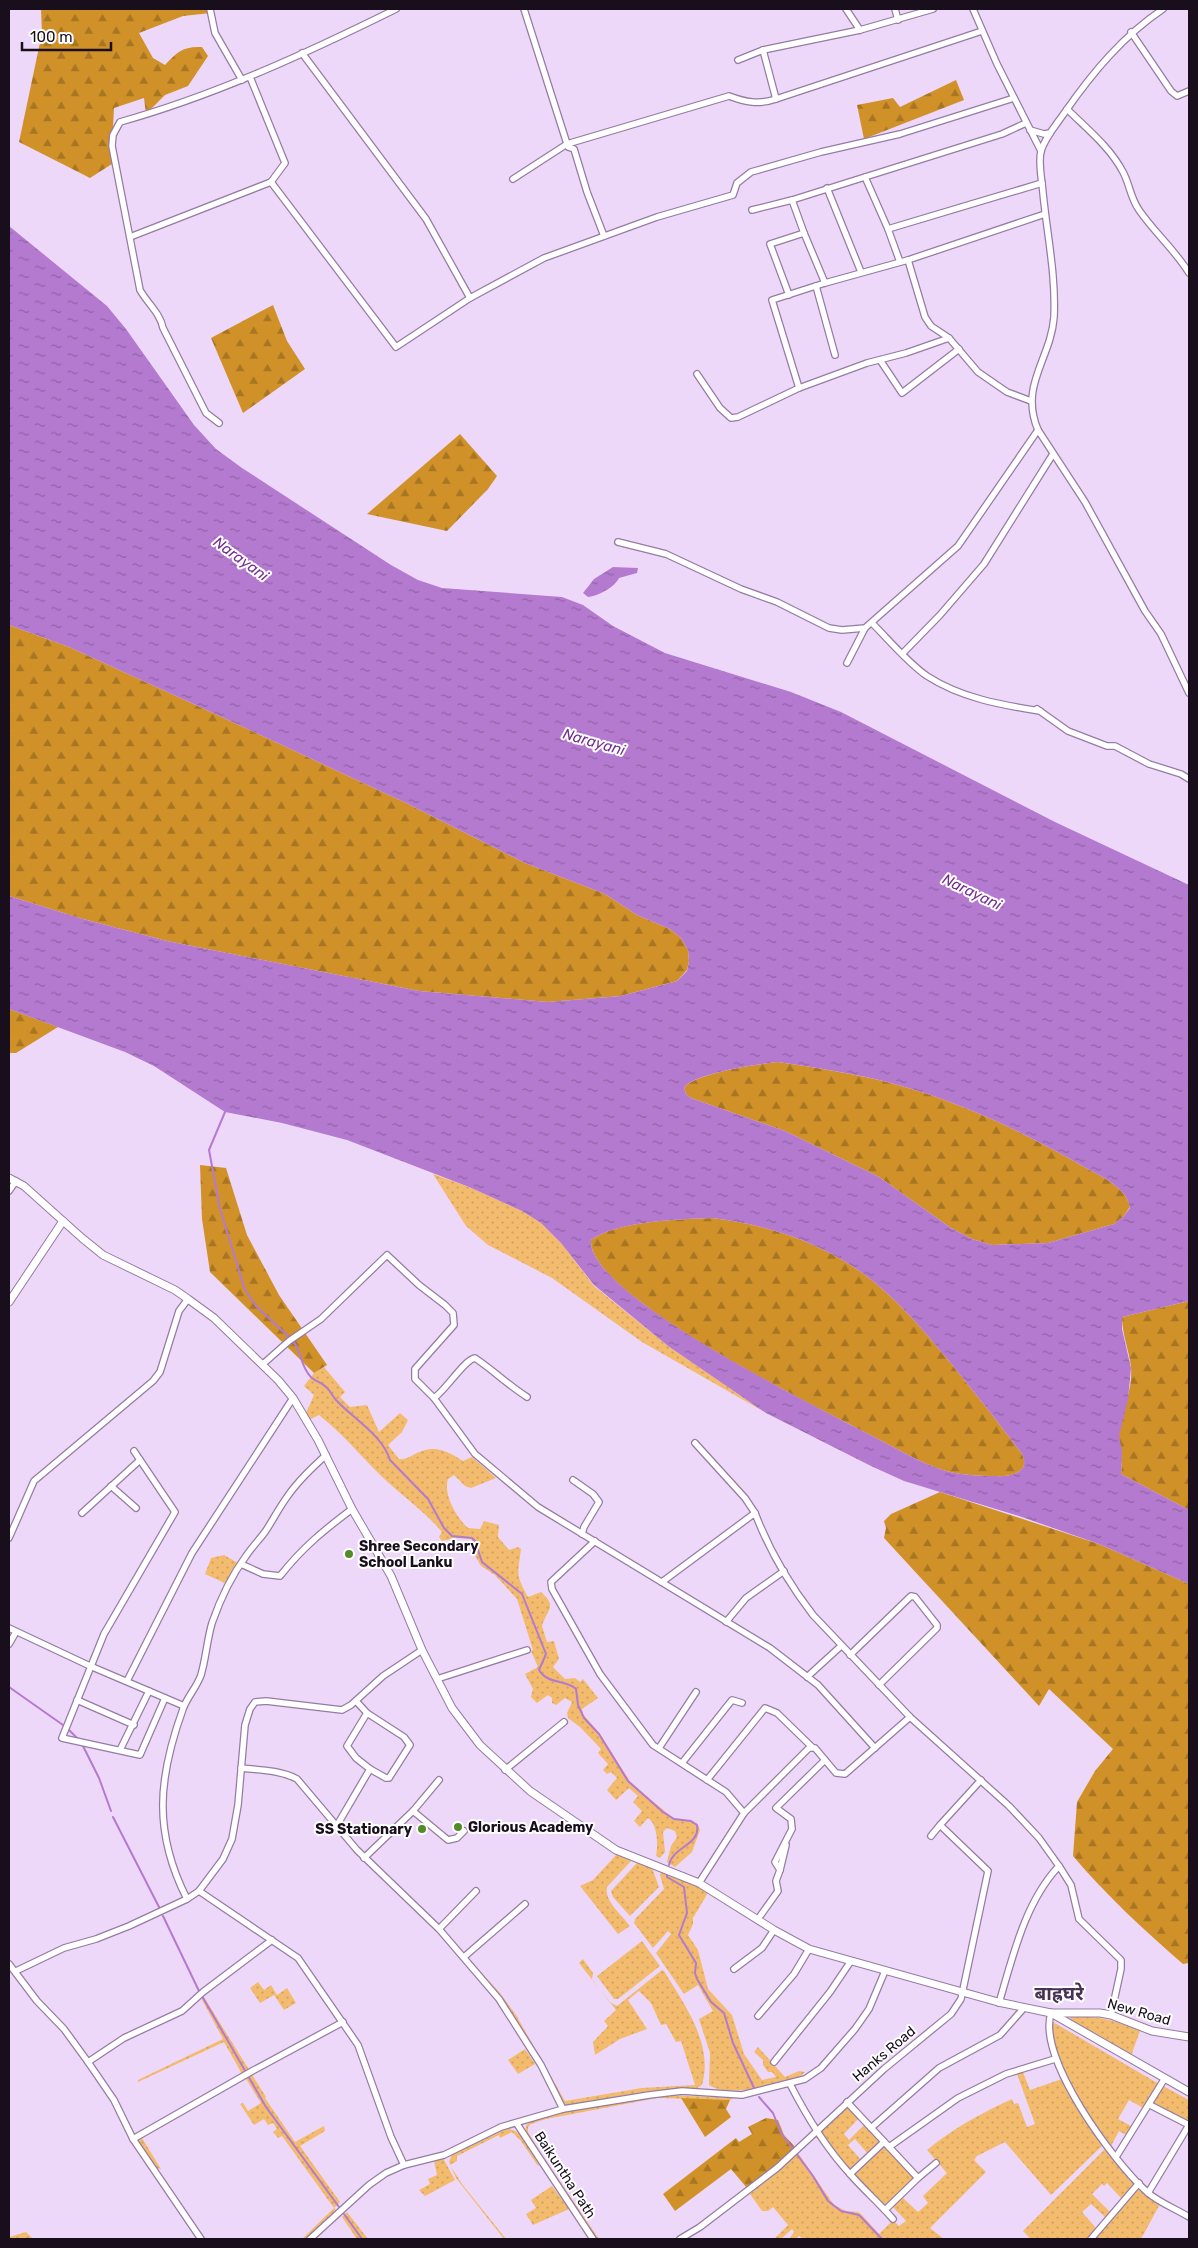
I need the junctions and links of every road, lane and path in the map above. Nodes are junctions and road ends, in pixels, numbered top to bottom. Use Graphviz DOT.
graph roads {
  1 [pos="210,9"];
  2 [pos="396,9"];
  3 [pos="524,9"];
  4 [pos="846,9"];
  5 [pos="895,9"];
  6 [pos="933,9"];
  7 [pos="973,9"];
  8 [pos="1150,9"];
  9 [pos="1164,9"];
  10 [pos="1152,17"];
  11 [pos="898,20"];
  12 [pos="860,30"];
  13 [pos="982,31"];
  14 [pos="1132,32"];
  15 [pos="763,50"];
  16 [pos="302,52"];
  17 [pos="738,60"];
  18 [pos="250,77"];
  19 [pos="242,80"];
  20 [pos="1189,91"];
  21 [pos="1014,98"];
  22 [pos="776,99"];
  23 [pos="1067,109"];
  24 [pos="1026,123"];
  25 [pos="1030,130"];
  26 [pos="1050,133"];
  27 [pos="567,144"];
  28 [pos="1041,151"];
  29 [pos="865,178"];
  30 [pos="514,179"];
  31 [pos="271,182"];
  32 [pos="1042,183"];
  33 [pos="827,188"];
  34 [pos="792,200"];
  35 [pos="752,210"];
  36 [pos="1045,214"];
  37 [pos="888,229"];
  38 [pos="804,233"];
  39 [pos="604,236"];
  40 [pos="130,237"];
  41 [pos="908,260"];
  42 [pos="900,262"];
  43 [pos="861,272"];
  44 [pos="1189,273"];
  45 [pos="825,283"];
  46 [pos="816,286"];
  47 [pos="789,295"];
  48 [pos="470,298"];
  49 [pos="949,338"];
  50 [pos="959,349"];
  51 [pos="835,355"];
  52 [pos="880,360"];
  53 [pos="698,374"];
  54 [pos="799,388"];
  55 [pos="1031,401"];
  56 [pos="220,423"];
  57 [pos="1038,430"];
  58 [pos="1053,454"];
  59 [pos="618,542"];
  60 [pos="872,623"];
  61 [pos="866,628"];
  62 [pos="903,653"];
  63 [pos="847,663"];
  64 [pos="1189,693"];
  65 [pos="1189,780"];
  66 [pos="12,1179"];
  67 [pos="9,1191"];
  68 [pos="63,1221"];
  69 [pos="188,1298"];
  70 [pos="9,1302"];
  71 [pos="264,1364"];
  72 [pos="527,1397"];
  73 [pos="293,1398"];
  74 [pos="434,1398"];
  75 [pos="695,1443"];
  76 [pos="134,1451"];
  77 [pos="326,1456"];
  78 [pos="140,1460"];
  79 [pos="573,1480"];
  80 [pos="111,1486"];
  81 [pos="136,1508"];
  82 [pos="352,1509"];
  83 [pos="82,1513"];
  84 [pos="754,1513"];
  85 [pos="582,1534"];
  86 [pos="9,1538"];
  87 [pos="595,1541"];
  88 [pos="240,1564"];
  89 [pos="784,1571"];
  90 [pos="662,1582"];
  91 [pos="726,1622"];
  92 [pos="9,1628"];
  93 [pos="16,1632"];
  94 [pos="9,1644"];
  95 [pos="841,1646"];
  96 [pos="422,1650"];
  97 [pos="527,1650"];
  98 [pos="850,1655"];
  99 [pos="90,1666"];
  100 [pos="808,1677"];
  101 [pos="437,1679"];
  102 [pos="127,1681"];
  103 [pos="879,1685"];
  104 [pos="149,1691"];
  105 [pos="696,1692"];
  106 [pos="165,1698"];
  107 [pos="76,1700"];
  108 [pos="356,1701"];
  109 [pos="742,1703"];
  110 [pos="184,1706"];
  111 [pos="367,1713"];
  112 [pos="910,1717"];
  113 [pos="564,1722"];
  114 [pos="134,1725"];
  115 [pos="812,1747"];
  116 [pos="659,1748"];
  117 [pos="875,1748"];
  118 [pos="120,1750"];
  119 [pos="826,1760"];
  120 [pos="682,1764"];
  121 [pos="241,1768"];
  122 [pos="370,1769"];
  123 [pos="505,1770"];
  124 [pos="440,1780"];
  125 [pos="707,1780"];
  126 [pos="981,1780"];
  127 [pos="413,1811"];
  128 [pos="744,1813"];
  129 [pos="940,1825"];
  130 [pos="336,1827"];
  131 [pos="464,1831"];
  132 [pos="931,1836"];
  133 [pos="364,1858"];
  134 [pos="1059,1866"];
  135 [pos="700,1883"];
  136 [pos="476,1890"];
  137 [pos="199,1891"];
  138 [pos="187,1899"];
  139 [pos="525,1904"];
  140 [pos="758,1919"];
  141 [pos="439,1929"];
  142 [pos="774,1930"];
  143 [pos="272,1940"];
  144 [pos="809,1948"];
  145 [pos="464,1957"];
  146 [pos="851,1961"];
  147 [pos="9,1964"];
  148 [pos="734,1969"];
  149 [pos="16,1971"];
  150 [pos="885,1971"];
  151 [pos="963,1993"];
  152 [pos="999,2002"];
  153 [pos="1023,2009"];
  154 [pos="1051,2013"];
  155 [pos="1111,2015"];
  156 [pos="758,2016"];
  157 [pos="343,2022"];
  158 [pos="1189,2037"];
  159 [pos="1055,2059"];
  160 [pos="88,2062"];
  161 [pos="774,2062"];
  162 [pos="1165,2078"];
  163 [pos="790,2084"];
  164 [pos="1189,2092"];
  165 [pos="847,2102"];
  166 [pos="1150,2105"];
  167 [pos="563,2110"];
  168 [pos="517,2124"];
  169 [pos="871,2128"];
  170 [pos="816,2132"];
  171 [pos="133,2139"];
  172 [pos="884,2142"];
  173 [pos="889,2147"];
  174 [pos="1116,2157"];
  175 [pos="936,2163"];
  176 [pos="404,2165"];
  177 [pos="850,2174"];
  178 [pos="918,2178"];
  179 [pos="1138,2183"];
  180 [pos="1148,2194"];
  181 [pos="885,2210"];
  182 [pos="1189,2217"];
  183 [pos="893,2219"];
  184 [pos="201,2239"];
  185 [pos="310,2239"];
  186 [pos="593,2239"];
  187 [pos="680,2239"];
  188 [pos="1091,2239"];
  1 -- 19 [label="street"];
  2 -- 16 [label="street"];
  3 -- 27 [label="street"];
  4 -- 12 [label="street"];
  5 -- 11 [label="street"];
  6 -- 11 [label="street"];
  7 -- 13 [label="street"];
  8 -- 10 [label="street"];
  9 -- 10 [label="street"];
  10 -- 14 [label="street"];
  11 -- 12 [label="street"];
  12 -- 15 [label="street"];
  13 -- 21 [label="street"];
  13 -- 22 [label="street"];
  14 -- 20 [label="street"];
  14 -- 23 [label="street"];
  15 -- 17 [label="street"];
  15 -- 22 [label="street"];
  16 -- 18 [label="street"];
  16 -- 48 [label="street"];
  18 -- 19 [label="street"];
  18 -- 31 [label="street"];
  19 -- 40 [label="street"];
  21 -- 24 [label="street"];
  21 -- 39 [label="street"];
  22 -- 27 [label="street"];
  23 -- 26 [label="street"];
  23 -- 44 [label="street"];
  24 -- 25 [label="street"];
  24 -- 29 [label="street"];
  25 -- 26 [label="street"];
  25 -- 28 [label="street"];
  26 -- 28 [label="street"];
  27 -- 30 [label="street"];
  27 -- 39 [label="street"];
  28 -- 32 [label="street"];
  29 -- 33 [label="street"];
  29 -- 37 [label="street"];
  31 -- 40 [label="street"];
  31 -- 48 [label="street"];
  32 -- 36 [label="street"];
  32 -- 37 [label="street"];
  33 -- 34 [label="street"];
  33 -- 43 [label="street"];
  34 -- 35 [label="street"];
  34 -- 38 [label="street"];
  36 -- 41 [label="street"];
  36 -- 55 [label="street"];
  37 -- 42 [label="street"];
  38 -- 45 [label="street"];
  38 -- 47 [label="street"];
  39 -- 48 [label="street"];
  40 -- 56 [label="street"];
  41 -- 42 [label="street"];
  41 -- 49 [label="street"];
  42 -- 43 [label="street"];
  43 -- 45 [label="street"];
  45 -- 46 [label="street"];
  46 -- 47 [label="street"];
  46 -- 51 [label="street"];
  47 -- 54 [label="street"];
  49 -- 50 [label="street"];
  49 -- 52 [label="street"];
  50 -- 52 [label="street"];
  50 -- 55 [label="street"];
  52 -- 54 [label="street"];
  53 -- 54 [label="street"];
  55 -- 57 [label="street"];
  57 -- 58 [label="street"];
  57 -- 60 [label="street"];
  58 -- 62 [label="street"];
  58 -- 64 [label="street"];
  59 -- 61 [label="street"];
  60 -- 61 [label="street"];
  60 -- 62 [label="street"];
  61 -- 63 [label="street"];
  62 -- 65 [label="street"];
  66 -- 67 [label="street"];
  66 -- 68 [label="street"];
  68 -- 69 [label="street"];
  68 -- 70 [label="street"];
  69 -- 71 [label="street"];
  69 -- 86 [label="street"];
  71 -- 73 [label="street"];
  71 -- 74 [label="street"];
  72 -- 74 [label="street"];
  73 -- 77 [label="street"];
  73 -- 102 [label="street"];
  74 -- 85 [label="street"];
  75 -- 84 [label="street"];
  76 -- 78 [label="street"];
  77 -- 82 [label="street"];
  77 -- 88 [label="street"];
  78 -- 80 [label="street"];
  78 -- 99 [label="street"];
  79 -- 85 [label="street"];
  80 -- 81 [label="street"];
  80 -- 83 [label="street"];
  82 -- 88 [label="street"];
  82 -- 96 [label="street"];
  84 -- 89 [label="street"];
  84 -- 90 [label="street"];
  85 -- 87 [label="street"];
  87 -- 90 [label="street"];
  87 -- 116 [label="street"];
  88 -- 110 [label="street"];
  89 -- 91 [label="street"];
  89 -- 95 [label="street"];
  90 -- 91 [label="street"];
  91 -- 100 [label="street"];
  92 -- 93 [label="street"];
  93 -- 94 [label="street"];
  93 -- 99 [label="street"];
  95 -- 98 [label="street"];
  95 -- 100 [label="street"];
  96 -- 101 [label="street"];
  96 -- 108 [label="street"];
  97 -- 101 [label="street"];
  98 -- 103 [label="street"];
  98 -- 103 [label="street"];
  99 -- 102 [label="street"];
  99 -- 107 [label="street"];
  100 -- 117 [label="street"];
  101 -- 123 [label="street"];
  102 -- 104 [label="street"];
  103 -- 112 [label="street"];
  104 -- 106 [label="street"];
  104 -- 114 [label="street"];
  105 -- 116 [label="street"];
  106 -- 110 [label="street"];
  106 -- 118 [label="street"];
  107 -- 114 [label="street"];
  107 -- 118 [label="street"];
  108 -- 111 [label="street"];
  108 -- 121 [label="street"];
  109 -- 120 [label="street"];
  110 -- 138 [label="street"];
  111 -- 122 [label="street"];
  111 -- 122 [label="street"];
  112 -- 117 [label="street"];
  112 -- 126 [label="street"];
  113 -- 123 [label="street"];
  114 -- 118 [label="street"];
  115 -- 119 [label="street"];
  115 -- 125 [label="street"];
  115 -- 128 [label="street"];
  116 -- 120 [label="street"];
  117 -- 119 [label="street"];
  119 -- 140 [label="street"];
  120 -- 125 [label="street"];
  121 -- 130 [label="street"];
  121 -- 137 [label="street"];
  122 -- 130 [label="street"];
  123 -- 135 [label="street"];
  124 -- 127 [label="street"];
  125 -- 128 [label="street"];
  126 -- 129 [label="street"];
  126 -- 134 [label="street"];
  127 -- 131 [label="street"];
  127 -- 133 [label="street"];
  128 -- 135 [label="street"];
  129 -- 132 [label="street"];
  129 -- 151 [label="street, Hanks Road"];
  130 -- 133 [label="street"];
  133 -- 141 [label="street"];
  134 -- 152 [label="street"];
  134 -- 155 [label="street"];
  135 -- 140 [label="street"];
  136 -- 141 [label="street"];
  137 -- 138 [label="street"];
  137 -- 143 [label="street"];
  138 -- 149 [label="street"];
  139 -- 145 [label="street"];
  140 -- 142 [label="street"];
  141 -- 145 [label="street"];
  142 -- 144 [label="street"];
  142 -- 148 [label="street"];
  143 -- 157 [label="street"];
  143 -- 160 [label="street"];
  144 -- 146 [label="street"];
  144 -- 156 [label="street"];
  145 -- 167 [label="street"];
  146 -- 150 [label="street"];
  146 -- 161 [label="street"];
  147 -- 149 [label="street"];
  149 -- 160 [label="street"];
  150 -- 151 [label="street"];
  150 -- 163 [label="street"];
  151 -- 152 [label="street"];
  151 -- 165 [label="street, Hanks Road"];
  152 -- 153 [label="street"];
  153 -- 154 [label="street"];
  153 -- 169 [label="street"];
  154 -- 155 [label="street, New Road"];
  154 -- 159 [label="street"];
  154 -- 162 [label="street"];
  155 -- 158 [label="street, New Road"];
  157 -- 171 [label="street"];
  157 -- 176 [label="street"];
  159 -- 173 [label="street"];
  159 -- 174 [label="street"];
  160 -- 171 [label="street"];
  162 -- 164 [label="street"];
  162 -- 166 [label="street"];
  163 -- 167 [label="street"];
  163 -- 170 [label="street"];
  165 -- 169 [label="street"];
  165 -- 170 [label="street, Hanks Road"];
  166 -- 174 [label="street"];
  166 -- 180 [label="street"];
  167 -- 168 [label="street"];
  168 -- 176 [label="street"];
  168 -- 186 [label="street, Baikuntha Path"];
  169 -- 172 [label="street"];
  170 -- 177 [label="street"];
  170 -- 187 [label="street, Hanks Road"];
  171 -- 184 [label="street"];
  172 -- 173 [label="street"];
  172 -- 177 [label="street"];
  173 -- 178 [label="street"];
  174 -- 179 [label="street"];
  175 -- 178 [label="street"];
  176 -- 185 [label="street"];
  177 -- 181 [label="street"];
  178 -- 181 [label="street"];
  179 -- 180 [label="street"];
  179 -- 188 [label="street"];
  180 -- 182 [label="street"];
  181 -- 183 [label="street"];
}
